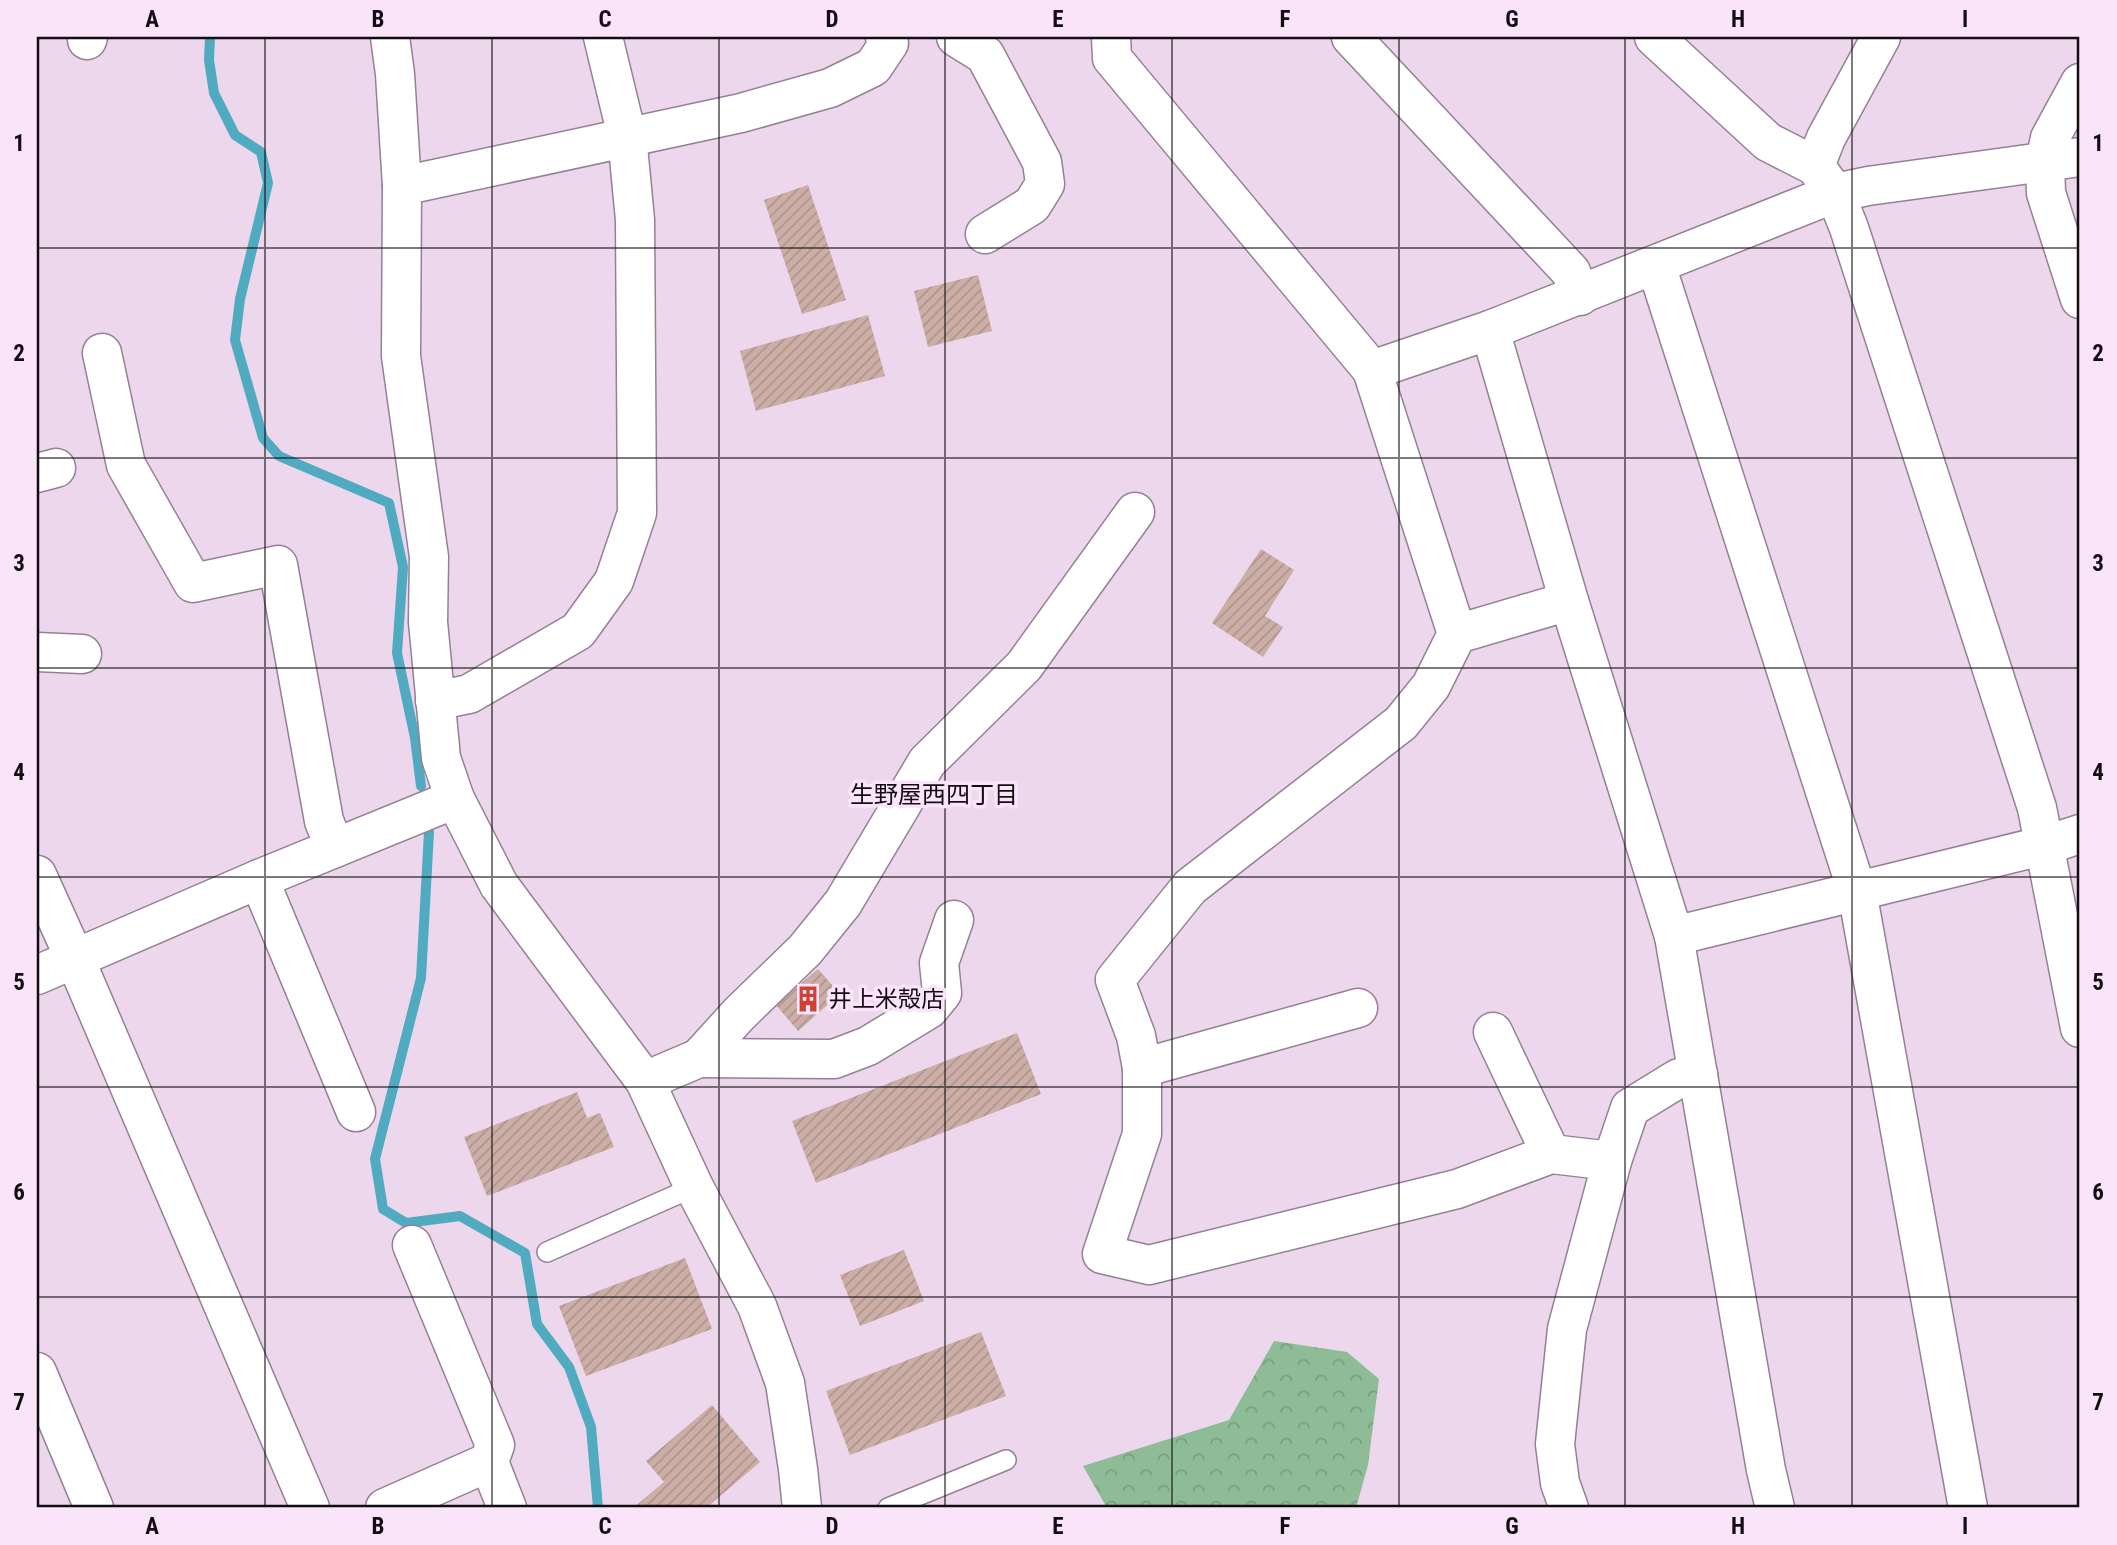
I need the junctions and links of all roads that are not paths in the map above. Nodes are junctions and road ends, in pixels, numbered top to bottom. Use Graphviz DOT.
graph roads {
  1 [pos="390,37"];
  2 [pos="603,37"];
  3 [pos="956,37"];
  4 [pos="1111,37"];
  5 [pos="1352,37"];
  6 [pos="1654,37"];
  7 [pos="1881,37"];
  8 [pos="895,39"];
  9 [pos="2080,83"];
  10 [pos="627,136"];
  11 [pos="2063,159"];
  12 [pos="1825,180"];
  13 [pos="402,186"];
  14 [pos="985,234"];
  15 [pos="1656,265"];
  16 [pos="1580,296"];
  17 [pos="2080,299"];
  18 [pos="1490,330"];
  19 [pos="102,353"];
  20 [pos="1371,370"];
  21 [pos="1135,512"];
  22 [pos="1569,601"];
  23 [pos="1457,634"];
  24 [pos="37,652"];
  25 [pos="82,654"];
  26 [pos="435,701"];
  27 [pos="455,799"];
  28 [pos="2063,839"];
  29 [pos="335,848"];
  30 [pos="37,875"];
  31 [pos="259,879"];
  32 [pos="1857,891"];
  33 [pos="954,920"];
  34 [pos="1674,936"];
  35 [pos="75,959"];
  36 [pos="37,975"];
  37 [pos="1358,1008"];
  38 [pos="2080,1028"];
  39 [pos="1493,1032"];
  40 [pos="699,1058"];
  41 [pos="1142,1068"];
  42 [pos="1698,1074"];
  43 [pos="645,1081"];
  44 [pos="356,1112"];
  45 [pos="1551,1154"];
  46 [pos="1612,1161"];
  47 [pos="694,1187"];
  48 [pos="412,1245"];
  49 [pos="547,1252"];
  50 [pos="37,1371"];
  51 [pos="1006,1460"];
  52 [pos="489,1462"];
  53 [pos="94,1508"];
  54 [pos="310,1508"];
  55 [pos="385,1508"];
  56 [pos="507,1508"];
  57 [pos="802,1508"];
  58 [pos="888,1508"];
  59 [pos="1569,1508"];
  60 [pos="1775,1508"];
  61 [pos="1968,1508"];
  1 -- 13 [label="street"];
  2 -- 10 [label="street"];
  3 -- 14 [label="street"];
  4 -- 20 [label="street"];
  5 -- 16 [label="street"];
  6 -- 12 [label="street"];
  7 -- 12 [label="street"];
  8 -- 10 [label="street"];
  9 -- 11 [label="street"];
  10 -- 13 [label="street"];
  10 -- 26 [label="street"];
  11 -- 12 [label="street"];
  11 -- 17 [label="street"];
  12 -- 15 [label="street"];
  12 -- 28 [label="street"];
  13 -- 26 [label="street"];
  15 -- 16 [label="street"];
  15 -- 32 [label="street"];
  16 -- 18 [label="street"];
  18 -- 20 [label="street"];
  18 -- 22 [label="street"];
  19 -- 29 [label="street"];
  20 -- 23 [label="street"];
  21 -- 40 [label="street"];
  22 -- 23 [label="street"];
  22 -- 34 [label="street"];
  23 -- 41 [label="street"];
  24 -- 25 [label="street"];
  26 -- 27 [label="street"];
  27 -- 29 [label="street"];
  27 -- 43 [label="street"];
  28 -- 32 [label="street"];
  28 -- 38 [label="street"];
  29 -- 31 [label="street"];
  30 -- 35 [label="street"];
  31 -- 35 [label="street"];
  31 -- 44 [label="street"];
  32 -- 34 [label="street"];
  32 -- 61 [label="street"];
  33 -- 40 [label="street"];
  34 -- 42 [label="street"];
  35 -- 36 [label="street"];
  35 -- 54 [label="street"];
  37 -- 41 [label="street"];
  39 -- 45 [label="street"];
  40 -- 43 [label="street"];
  41 -- 45 [label="street"];
  42 -- 46 [label="street"];
  42 -- 60 [label="street"];
  43 -- 47 [label="street"];
  45 -- 46 [label="street"];
  46 -- 59 [label="street"];
  47 -- 49 [label="lane"];
  47 -- 57 [label="street"];
  48 -- 52 [label="street"];
  50 -- 53 [label="street"];
  51 -- 58 [label="lane"];
  52 -- 55 [label="street"];
  52 -- 56 [label="street"];
}
